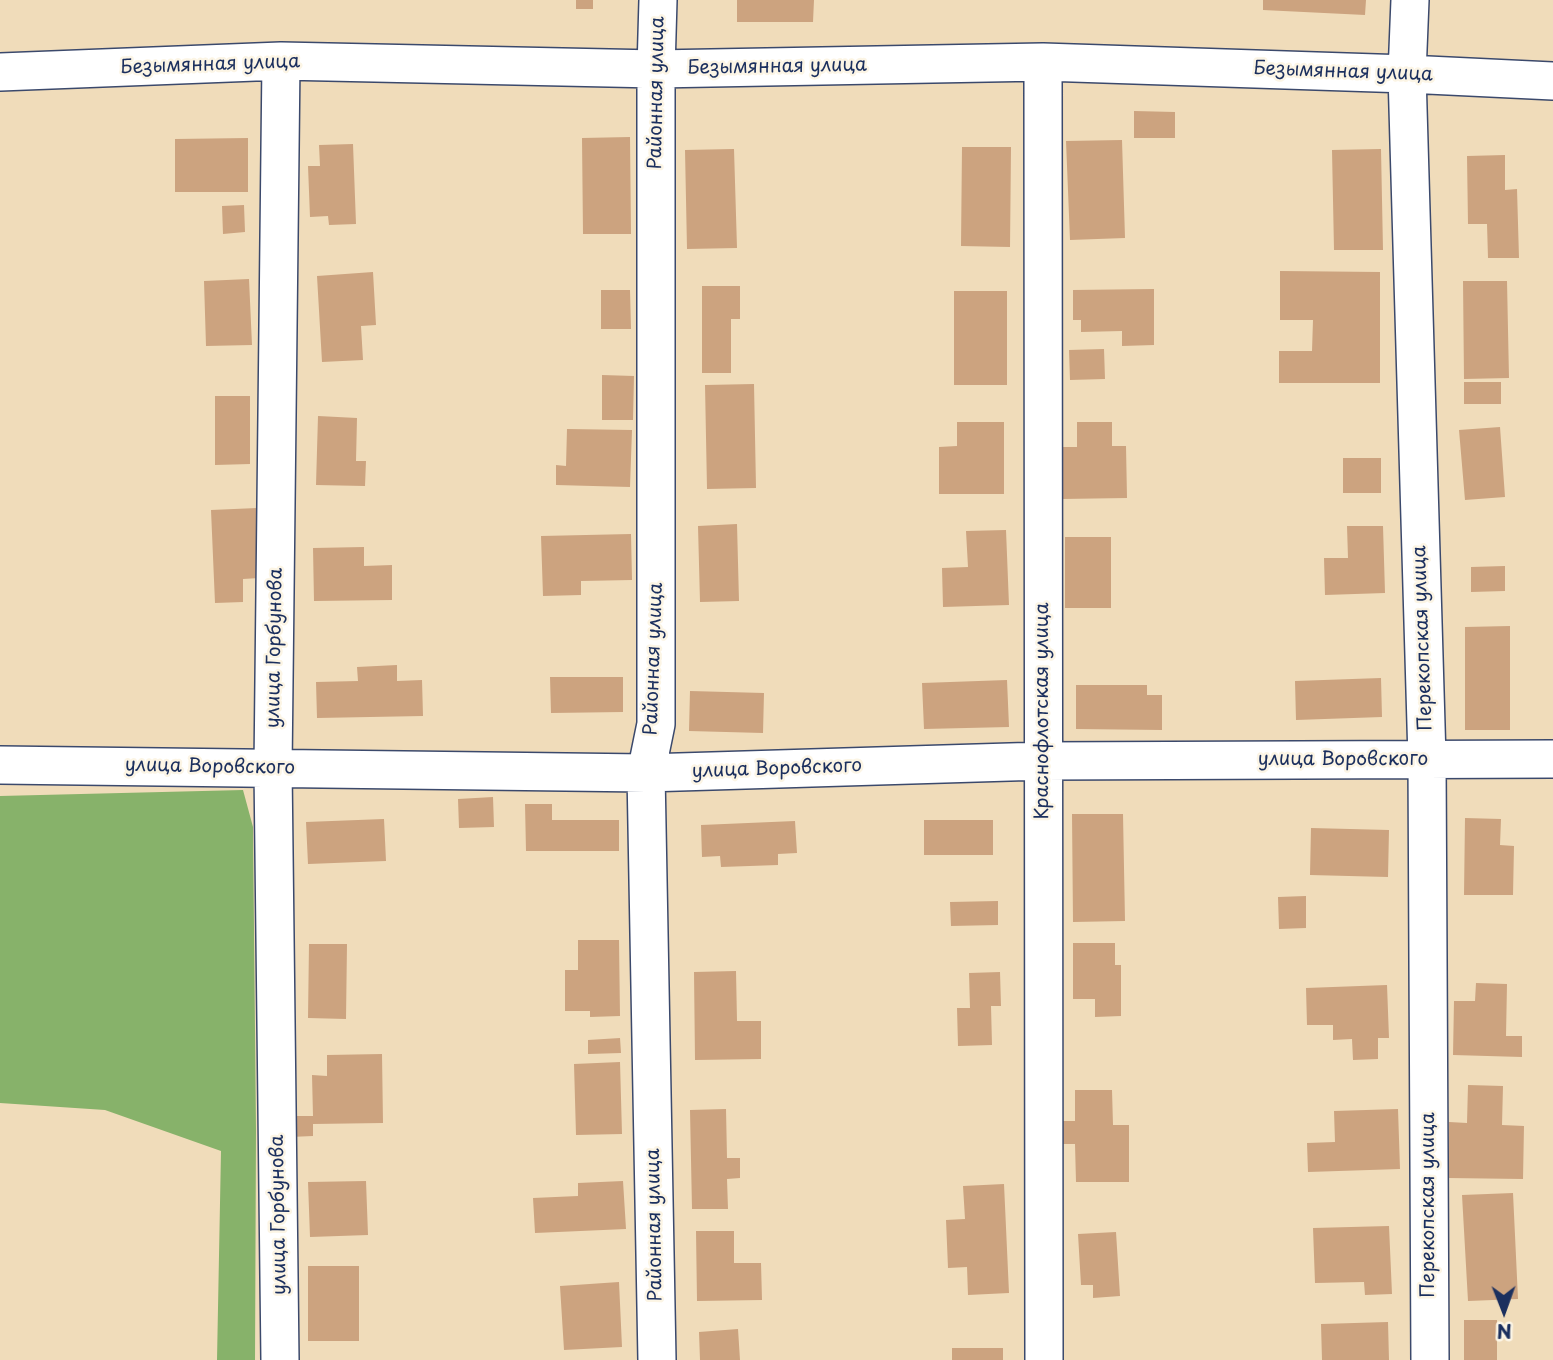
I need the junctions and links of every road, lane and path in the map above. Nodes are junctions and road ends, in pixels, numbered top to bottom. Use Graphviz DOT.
graph roads {
  1 [pos="658,0"];
  2 [pos="1410,0"];
  3 [pos="281,61"];
  4 [pos="1043,62"];
  5 [pos="656,69"];
  6 [pos="0,72"];
  7 [pos="1407,74"];
  8 [pos="1553,80"];
  9 [pos="1427,759"];
  10 [pos="1553,759"];
  11 [pos="1043,761"];
  12 [pos="0,765"];
  13 [pos="273,768"];
  14 [pos="646,773"];
  15 [pos="281,1360"];
  16 [pos="657,1360"];
  17 [pos="1044,1360"];
  18 [pos="1430,1360"];
  1 -- 5 [label="street, Районная улица"];
  2 -- 7 [label="street, Перекопская улица"];
  3 -- 5 [label="street, Безымянная улица"];
  3 -- 6 [label="street, Безымянная улица"];
  3 -- 13 [label="street, улица Горбунова"];
  4 -- 5 [label="street, Безымянная улица"];
  4 -- 7 [label="street, Безымянная улица"];
  4 -- 11 [label="street, Краснофлотская улица"];
  5 -- 14 [label="street, Районная улица"];
  7 -- 8 [label="street, Безымянная улица"];
  7 -- 9 [label="street, Перекопская улица"];
  9 -- 10 [label="street, улица Воровского"];
  9 -- 11 [label="street, улица Воровского"];
  9 -- 18 [label="street, Перекопская улица"];
  11 -- 14 [label="street, улица Воровского"];
  11 -- 17 [label="street, Краснофлотская улица"];
  12 -- 13 [label="street, улица Воровского"];
  13 -- 14 [label="street, улица Воровского"];
  13 -- 15 [label="street, улица Горбунова"];
  14 -- 16 [label="street, Районная улица"];
}
